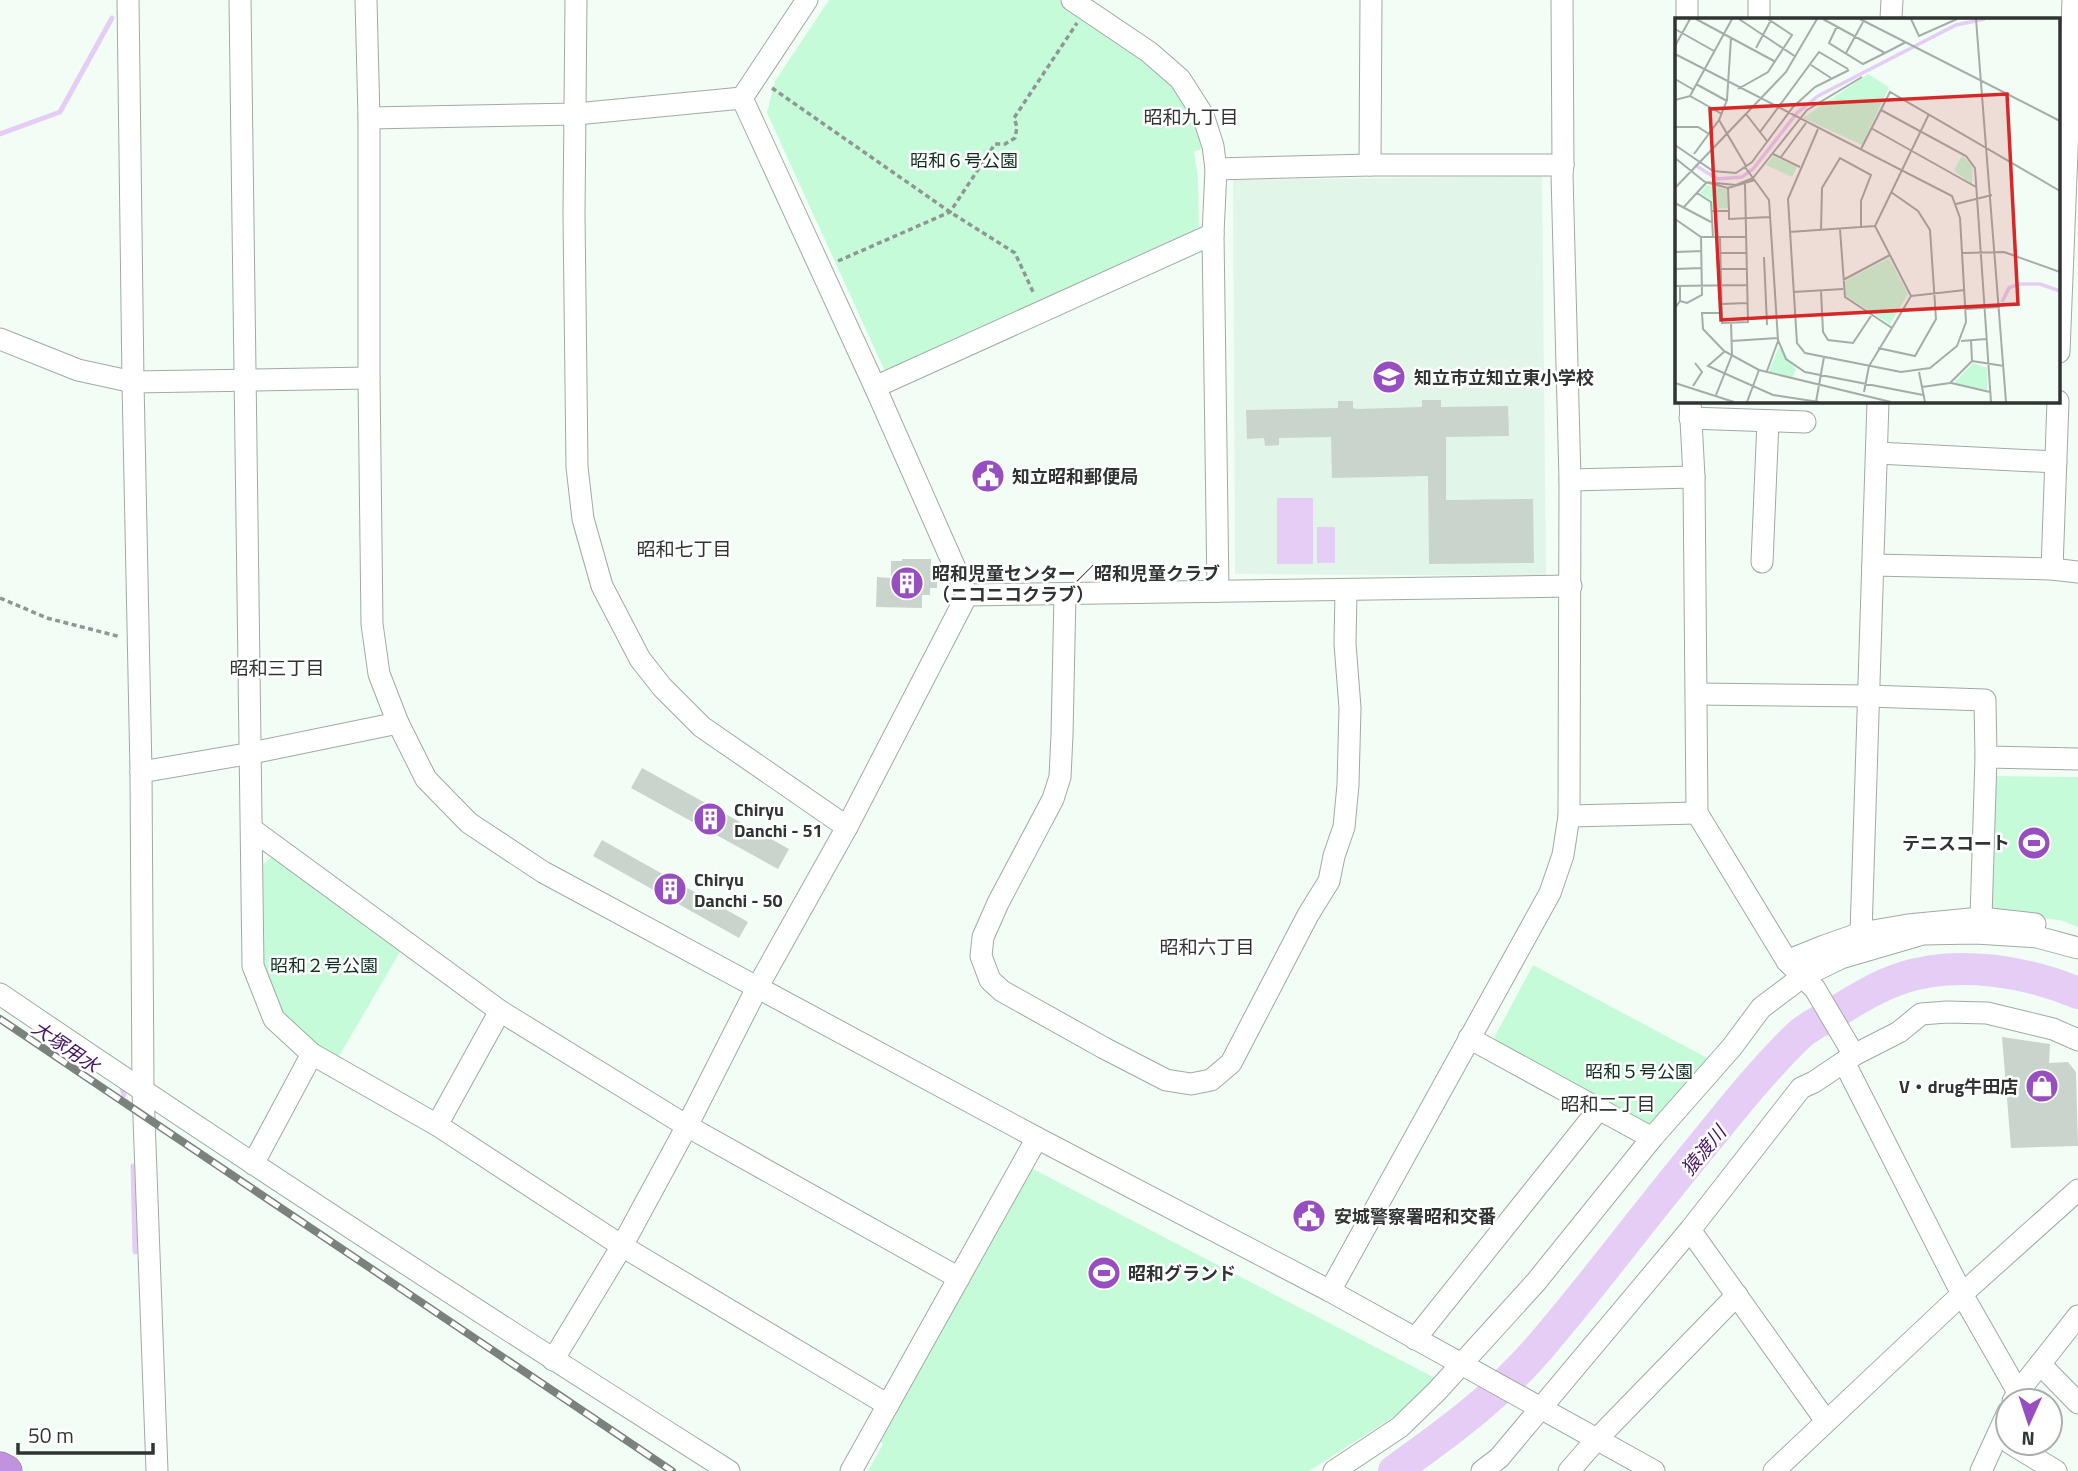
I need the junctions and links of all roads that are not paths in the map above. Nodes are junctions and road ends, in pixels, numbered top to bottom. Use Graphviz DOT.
graph roads {
  1 [pos="128,0"];
  2 [pos="240,0"];
  3 [pos="366,0"];
  4 [pos="576,0"];
  5 [pos="807,0"];
  6 [pos="1371,0"];
  7 [pos="1562,0"];
  8 [pos="1687,0"];
  9 [pos="1759,0"];
  10 [pos="1892,0"];
  11 [pos="2073,0"];
  12 [pos="1079,5"];
  13 [pos="1687,18"];
  14 [pos="1759,18"];
  15 [pos="1891,18"];
  16 [pos="2075,45"];
  17 [pos="743,98"];
  18 [pos="2064,112"];
  19 [pos="576,114"];
  20 [pos="369,118"];
  21 [pos="1370,165"];
  22 [pos="1563,165"];
  23 [pos="1216,169"];
  24 [pos="1213,234"];
  25 [pos="2067,242"];
  26 [pos="2060,338"];
  27 [pos="0,339"];
  28 [pos="369,378"];
  29 [pos="246,380"];
  30 [pos="133,382"];
  31 [pos="876,387"];
  32 [pos="1878,402"];
  33 [pos="2058,402"];
  34 [pos="1690,410"];
  35 [pos="1758,414"];
  36 [pos="1805,422"];
  37 [pos="1877,453"];
  38 [pos="2056,462"];
  39 [pos="1694,477"];
  40 [pos="1570,480"];
  41 [pos="1762,562"];
  42 [pos="1873,565"];
  43 [pos="2052,569"];
  44 [pos="2078,572"];
  45 [pos="1571,586"];
  46 [pos="1346,590"];
  47 [pos="1218,591"];
  48 [pos="1065,594"];
  49 [pos="967,595"];
  50 [pos="1697,694"];
  51 [pos="1868,696"];
  52 [pos="398,723"];
  53 [pos="251,753"];
  54 [pos="1986,757"];
  55 [pos="2078,758"];
  56 [pos="142,772"];
  57 [pos="1698,813"];
  58 [pos="1569,816"];
  59 [pos="847,827"];
  60 [pos="253,830"];
  61 [pos="1981,918"];
  62 [pos="1861,933"];
  63 [pos="2078,934"];
  64 [pos="2078,948"];
  65 [pos="1801,976"];
  66 [pos="757,988"];
  67 [pos="0,994"];
  68 [pos="500,1011"];
  69 [pos="1469,1038"];
  70 [pos="2078,1040"];
  71 [pos="312,1054"];
  72 [pos="1849,1059"];
  73 [pos="144,1091"];
  74 [pos="1599,1109"];
  75 [pos="437,1125"];
  76 [pos="687,1126"];
  77 [pos="1037,1138"];
  78 [pos="1652,1138"];
  79 [pos="253,1164"];
  80 [pos="2078,1189"];
  81 [pos="1690,1230"];
  82 [pos="622,1246"];
  83 [pos="959,1278"];
  84 [pos="1330,1291"];
  85 [pos="1962,1294"];
  86 [pos="1737,1295"];
  87 [pos="2078,1316"];
  88 [pos="1415,1339"];
  89 [pos="553,1360"];
  90 [pos="2040,1364"];
  91 [pos="1465,1367"];
  92 [pos="2010,1387"];
  93 [pos="2023,1387"];
  94 [pos="2078,1403"];
  95 [pos="888,1405"];
  96 [pos="1537,1406"];
  97 [pos="1826,1421"];
  98 [pos="1597,1439"];
  99 [pos="1994,1454"];
  100 [pos="2033,1457"];
  101 [pos="0,1468"];
  102 [pos="6,1471"];
  103 [pos="158,1471"];
  104 [pos="729,1471"];
  105 [pos="851,1471"];
  106 [pos="1334,1471"];
  107 [pos="1482,1471"];
  108 [pos="1569,1471"];
  109 [pos="1654,1471"];
  110 [pos="1774,1471"];
  111 [pos="1981,1471"];
  112 [pos="2056,1471"];
  1 -- 30 [label="street"];
  2 -- 29 [label="street"];
  3 -- 20 [label="street"];
  4 -- 19 [label="street"];
  5 -- 17 [label="street"];
  6 -- 21 [label="street"];
  7 -- 22 [label="street"];
  8 -- 13 [label="street"];
  9 -- 14 [label="street"];
  10 -- 15 [label="street"];
  11 -- 16 [label="street"];
  12 -- 23 [label="street"];
  16 -- 18 [label="street"];
  17 -- 19 [label="street"];
  17 -- 31 [label="street"];
  18 -- 25 [label="street"];
  19 -- 20 [label="street"];
  19 -- 59 [label="street"];
  20 -- 28 [label="street"];
  21 -- 22 [label="street"];
  21 -- 23 [label="street"];
  22 -- 40 [label="street"];
  23 -- 24 [label="street"];
  24 -- 31 [label="street"];
  24 -- 47 [label="street"];
  25 -- 26 [label="street"];
  27 -- 30 [label="street"];
  28 -- 29 [label="street"];
  28 -- 52 [label="street"];
  29 -- 30 [label="street"];
  29 -- 53 [label="street"];
  30 -- 56 [label="street"];
  31 -- 49 [label="street"];
  32 -- 37 [label="street"];
  33 -- 38 [label="street"];
  34 -- 35 [label="street"];
  34 -- 39 [label="street"];
  35 -- 36 [label="street"];
  35 -- 41 [label="street"];
  37 -- 38 [label="street"];
  37 -- 42 [label="street"];
  38 -- 43 [label="street"];
  39 -- 40 [label="street"];
  39 -- 50 [label="street"];
  40 -- 45 [label="street"];
  42 -- 43 [label="street"];
  42 -- 51 [label="street"];
  43 -- 44 [label="street"];
  45 -- 46 [label="street"];
  45 -- 58 [label="street"];
  46 -- 47 [label="street"];
  46 -- 48 [label="street"];
  47 -- 48 [label="street"];
  48 -- 49 [label="street"];
  49 -- 59 [label="street"];
  50 -- 51 [label="street"];
  50 -- 57 [label="street"];
  51 -- 54 [label="street"];
  51 -- 62 [label="street"];
  52 -- 53 [label="street"];
  52 -- 66 [label="street"];
  53 -- 56 [label="street"];
  53 -- 60 [label="street"];
  54 -- 55 [label="street"];
  54 -- 61 [label="street"];
  56 -- 73 [label="street"];
  57 -- 58 [label="street"];
  57 -- 65 [label="street"];
  58 -- 69 [label="street"];
  59 -- 66 [label="street"];
  60 -- 68 [label="street"];
  60 -- 71 [label="street"];
  61 -- 62 [label="street"];
  61 -- 63 [label="street"];
  62 -- 65 [label="street"];
  64 -- 65 [label="street"];
  65 -- 72 [label="street"];
  65 -- 78 [label="street"];
  66 -- 76 [label="street"];
  66 -- 77 [label="street"];
  67 -- 73 [label="street"];
  68 -- 75 [label="street"];
  68 -- 76 [label="street"];
  69 -- 74 [label="street"];
  69 -- 84 [label="street"];
  70 -- 72 [label="street"];
  71 -- 75 [label="street"];
  71 -- 79 [label="street"];
  72 -- 81 [label="street"];
  72 -- 85 [label="street"];
  73 -- 79 [label="street"];
  73 -- 103 [label="street"];
  74 -- 78 [label="street"];
  74 -- 88 [label="street"];
  75 -- 82 [label="street"];
  76 -- 82 [label="street"];
  76 -- 83 [label="street"];
  77 -- 83 [label="street"];
  77 -- 84 [label="street"];
  78 -- 91 [label="street"];
  79 -- 89 [label="street"];
  80 -- 85 [label="street"];
  81 -- 86 [label="street"];
  81 -- 96 [label="street"];
  82 -- 89 [label="street"];
  82 -- 95 [label="street"];
  83 -- 95 [label="street"];
  84 -- 88 [label="street"];
  85 -- 92 [label="street"];
  85 -- 97 [label="street"];
  86 -- 97 [label="street"];
  86 -- 98 [label="street"];
  87 -- 90 [label="street"];
  88 -- 91 [label="street"];
  89 -- 104 [label="street"];
  90 -- 93 [label="street"];
  90 -- 94 [label="street"];
  91 -- 96 [label="street"];
  91 -- 106 [label="street"];
  95 -- 105 [label="street"];
  96 -- 98 [label="street"];
  96 -- 107 [label="street"];
  97 -- 110 [label="street"];
  98 -- 108 [label="street"];
  98 -- 109 [label="street"];
  99 -- 111 [label="street"];
  100 -- 112 [label="street"];
  101 -- 102 [label="highway"];
}
